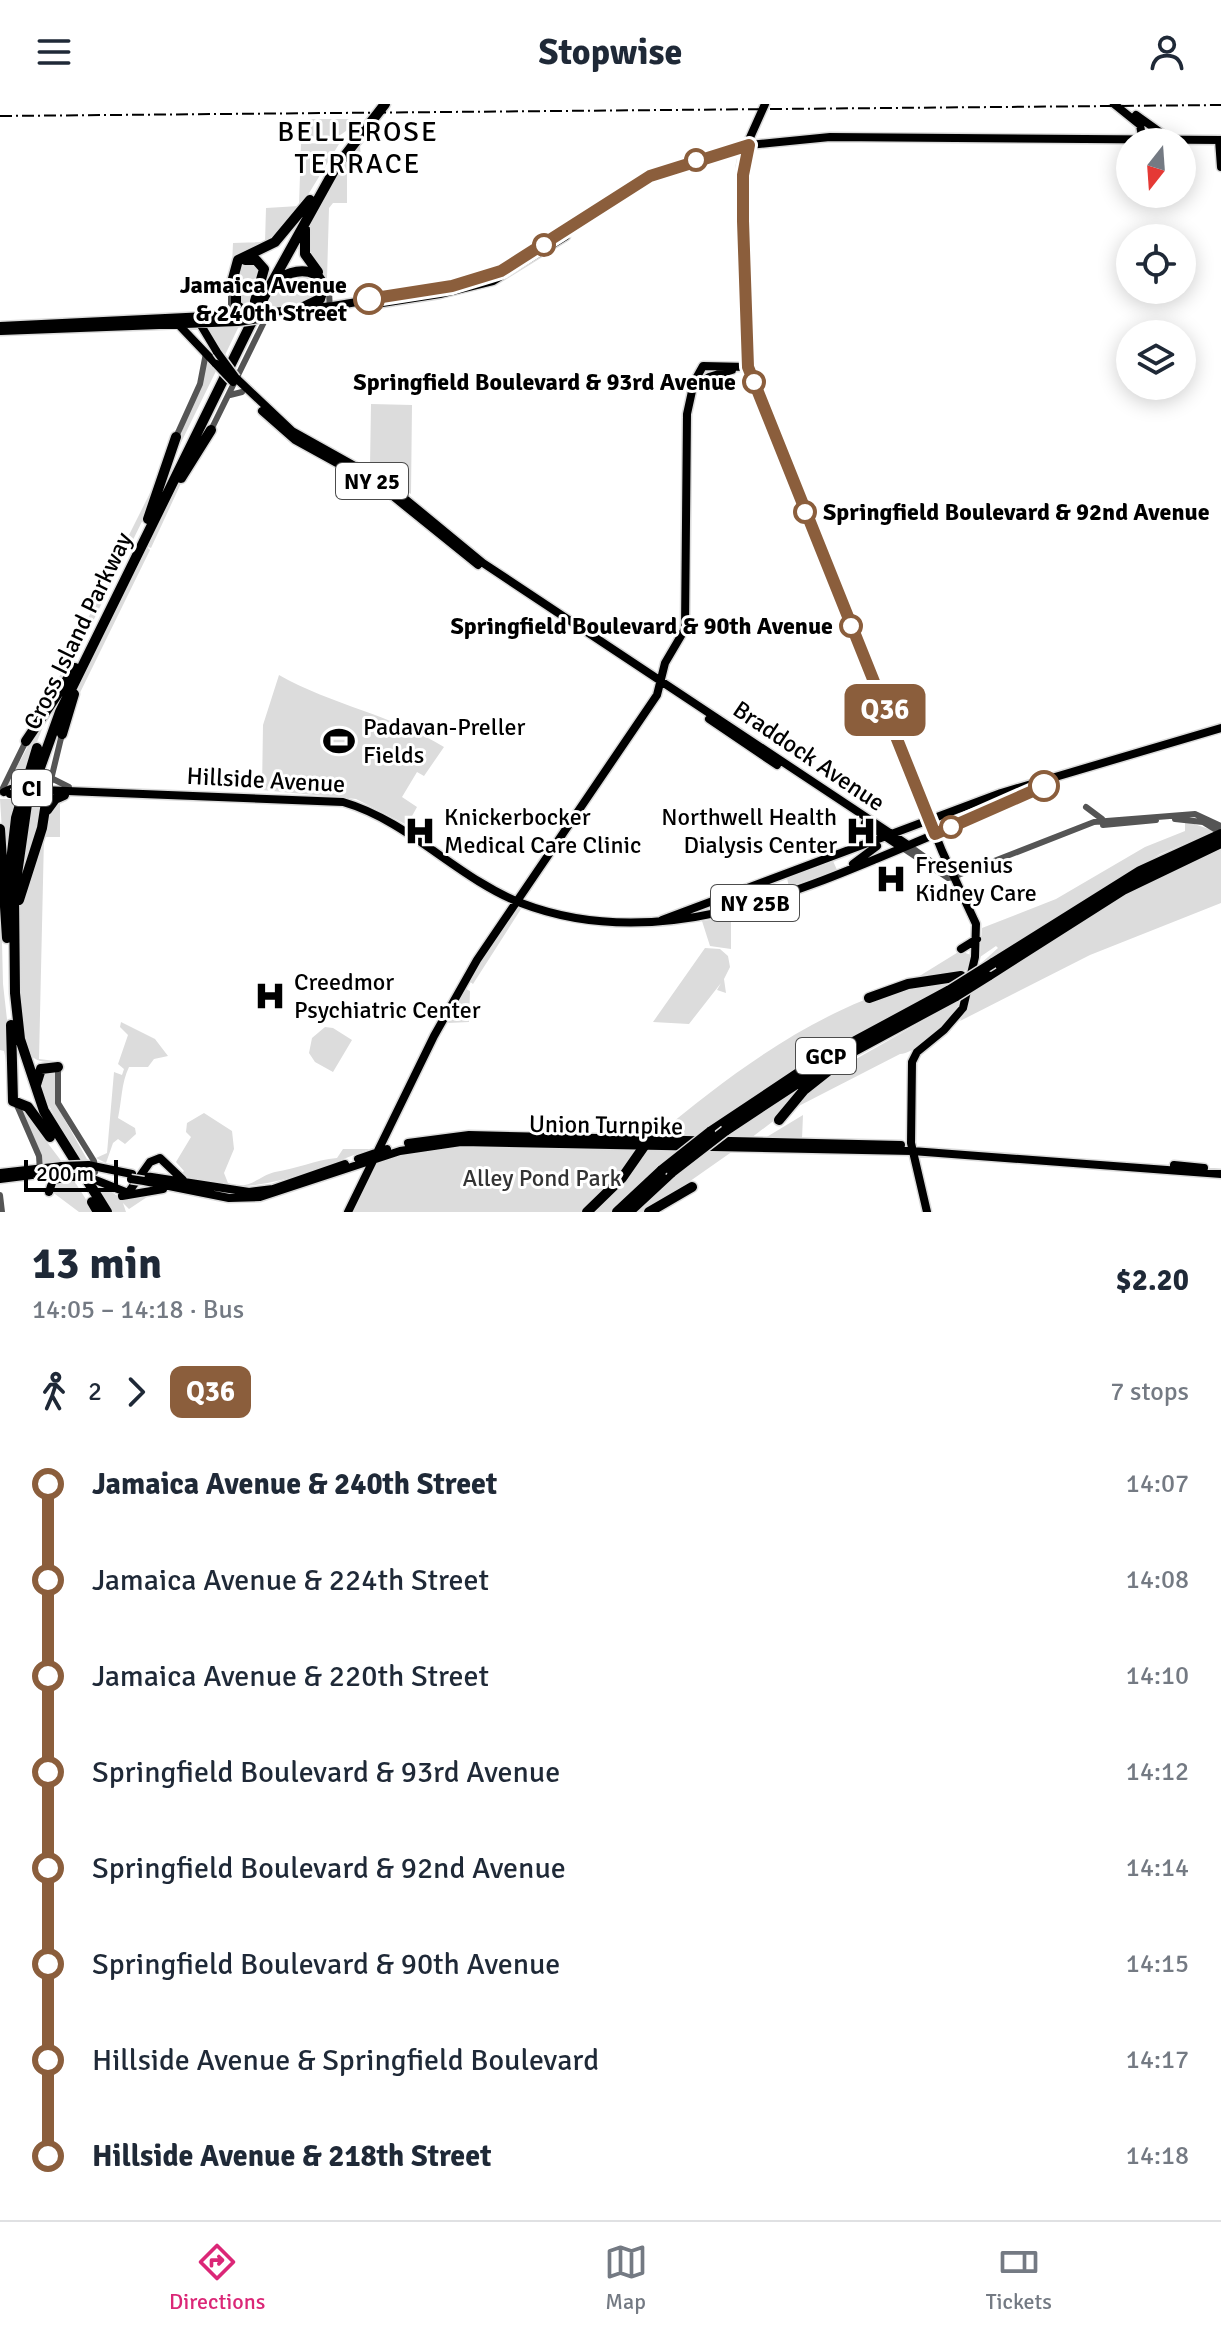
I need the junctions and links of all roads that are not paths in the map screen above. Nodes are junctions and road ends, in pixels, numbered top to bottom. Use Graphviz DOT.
graph roads {
  1 [pos="376,104"];
  2 [pos="385,104"];
  3 [pos="765,104"];
  4 [pos="1114,104"];
  5 [pos="1121,104"];
  6 [pos="1136,115"];
  7 [pos="1141,128"];
  8 [pos="1145,128"];
  9 [pos="1154,128"];
  10 [pos="1116,141"];
  11 [pos="1196,142"];
  12 [pos="1220,142"];
  13 [pos="1116,144"];
  14 [pos="747,149"];
  15 [pos="1221,167"];
  16 [pos="315,197"];
  17 [pos="231,286"];
  18 [pos="329,291"];
  19 [pos="259,299"];
  20 [pos="330,310"];
  21 [pos="295,311"];
  22 [pos="239,316"];
  23 [pos="262,317"];
  24 [pos="131,319"];
  25 [pos="179,320"];
  26 [pos="198,320"];
  27 [pos="164,321"];
  28 [pos="114,326"];
  29 [pos="0,328"];
  30 [pos="206,335"];
  31 [pos="198,342"];
  32 [pos="206,353"];
  33 [pos="748,367"];
  34 [pos="235,381"];
  35 [pos="694,387"];
  36 [pos="242,392"];
  37 [pos="230,395"];
  38 [pos="211,430"];
  39 [pos="176,437"];
  40 [pos="150,521"];
  41 [pos="92,645"];
  42 [pos="665,663"];
  43 [pos="75,668"];
  44 [pos="660,683"];
  45 [pos="669,687"];
  46 [pos="1221,728"];
  47 [pos="62,734"];
  48 [pos="26,741"];
  49 [pos="748,742"];
  50 [pos="49,777"];
  51 [pos="1053,779"];
  52 [pos="5,792"];
  53 [pos="45,793"];
  54 [pos="71,793"];
  55 [pos="1086,807"];
  56 [pos="46,812"];
  57 [pos="1193,816"];
  58 [pos="1105,820"];
  59 [pos="1092,823"];
  60 [pos="932,827"];
  61 [pos="0,829"];
  62 [pos="1220,834"];
  63 [pos="890,838"];
  64 [pos="905,845"];
  65 [pos="944,858"];
  66 [pos="931,861"];
  67 [pos="849,868"];
  68 [pos="953,877"];
  69 [pos="516,900"];
  70 [pos="662,920"];
  71 [pos="977,938"];
  72 [pos="10,940"];
  73 [pos="975,957"];
  74 [pos="993,963"];
  75 [pos="953,993"];
  76 [pos="869,998"];
  77 [pos="924,1014"];
  78 [pos="14,1023"];
  79 [pos="58,1066"];
  80 [pos="13,1101"];
  81 [pos="779,1120"];
  82 [pos="52,1133"];
  83 [pos="645,1145"];
  84 [pos="912,1148"];
  85 [pos="374,1156"];
  86 [pos="1198,1158"];
  87 [pos="1192,1166"];
  88 [pos="40,1171"];
  89 [pos="66,1171"];
  90 [pos="91,1171"];
  91 [pos="667,1171"];
  92 [pos="1221,1171"];
  93 [pos="0,1173"];
  94 [pos="0,1179"];
  95 [pos="692,1187"];
  96 [pos="195,1189"];
  97 [pos="49,1192"];
  98 [pos="0,1195"];
  99 [pos="96,1209"];
  100 [pos="629,1209"];
  101 [pos="2,1212"];
  102 [pos="107,1212"];
  103 [pos="348,1212"];
  104 [pos="587,1212"];
  105 [pos="617,1212"];
  106 [pos="649,1212"];
  107 [pos="927,1212"];
  1 -- 16 [label="highway, Cross Island Parkway / CI"];
  2 -- 16 [label="highway, Cross Island Parkway / CI"];
  3 -- 14 [label="main road"];
  4 -- 7 [label="main road"];
  5 -- 6 [label="main road"];
  6 -- 8 [label="main road"];
  6 -- 9 [label="main road"];
  10 -- 14 [label="main road"];
  11 -- 12 [label="main road"];
  12 -- 15 [label="main road"];
  13 -- 14 [label="main road"];
  14 -- 20 [label="main road"];
  14 -- 33 [label="main road"];
  16 -- 17 [label="highway"];
  16 -- 18 [label="highway"];
  16 -- 19 [label="highway, Cross Island Parkway / CI"];
  17 -- 22 [label="street"];
  18 -- 20 [label="street"];
  19 -- 21 [label="highway"];
  19 -- 22 [label="highway"];
  19 -- 40 [label="highway, Cross Island Parkway / CI"];
  20 -- 21 [label="main road"];
  20 -- 23 [label="main road"];
  21 -- 23 [label="main road"];
  22 -- 23 [label="main road, bridge"];
  22 -- 26 [label="main road"];
  23 -- 34 [label="street"];
  24 -- 27 [label="main road"];
  24 -- 28 [label="main road"];
  24 -- 29 [label="main road"];
  25 -- 26 [label="main road"];
  25 -- 27 [label="main road"];
  25 -- 31 [label="main road, Braddock Avenue / NY 25"];
  26 -- 30 [label="main road, Braddock Avenue / NY 25"];
  27 -- 28 [label="main road"];
  28 -- 29 [label="main road"];
  30 -- 31 [label="main road"];
  30 -- 34 [label="main road, Braddock Avenue / NY 25, bridge"];
  31 -- 32 [label="main road, Braddock Avenue / NY 25"];
  32 -- 34 [label="main road, Braddock Avenue / NY 25, bridge"];
  32 -- 39 [label="street"];
  33 -- 35 [label="main road"];
  33 -- 35 [label="main road"];
  33 -- 60 [label="main road"];
  34 -- 36 [label="main road, Braddock Avenue / NY 25"];
  34 -- 37 [label="street"];
  34 -- 44 [label="main road, Braddock Avenue / NY 25"];
  35 -- 42 [label="main road"];
  36 -- 37 [label="street"];
  36 -- 44 [label="main road, Braddock Avenue / NY 25"];
  37 -- 38 [label="street"];
  38 -- 40 [label="highway"];
  39 -- 40 [label="highway"];
  40 -- 41 [label="highway, Cross Island Parkway / CI"];
  40 -- 43 [label="highway, Cross Island Parkway / CI"];
  41 -- 47 [label="highway"];
  41 -- 72 [label="highway, Cross Island Parkway / CI"];
  42 -- 44 [label="main road"];
  42 -- 45 [label="main road"];
  43 -- 48 [label="highway"];
  43 -- 72 [label="highway, Cross Island Parkway / CI"];
  44 -- 45 [label="main road, Braddock Avenue / NY 25"];
  44 -- 49 [label="main road, Braddock Avenue / NY 25"];
  44 -- 69 [label="main road"];
  45 -- 49 [label="main road, Braddock Avenue / NY 25"];
  46 -- 51 [label="main road, Hillside Avenue"];
  47 -- 50 [label="street, Cross Island Parkway"];
  48 -- 52 [label="street, Cross Island Parkway"];
  49 -- 63 [label="main road, Braddock Avenue / NY 25"];
  50 -- 53 [label="street, Cross Island Parkway"];
  50 -- 54 [label="street"];
  51 -- 60 [label="main road, Hillside Avenue"];
  51 -- 60 [label="main road, Hillside Avenue"];
  52 -- 53 [label="main road, Hillside Avenue / NY 25B, bridge"];
  53 -- 54 [label="main road, Hillside Avenue / NY 25B"];
  53 -- 56 [label="highway"];
  54 -- 56 [label="highway"];
  54 -- 69 [label="main road, Hillside Avenue / NY 25B"];
  55 -- 58 [label="street"];
  56 -- 72 [label="highway"];
  57 -- 58 [label="street"];
  57 -- 59 [label="street"];
  57 -- 62 [label="street"];
  58 -- 59 [label="street"];
  59 -- 68 [label="street"];
  60 -- 63 [label="main road, Hillside Avenue"];
  60 -- 64 [label="main road, Hillside Avenue"];
  60 -- 65 [label="main road"];
  61 -- 72 [label="highway"];
  62 -- 74 [label="highway, GCP"];
  62 -- 75 [label="highway, GCP, bridge"];
  63 -- 64 [label="main road, Braddock Avenue / NY 25"];
  63 -- 67 [label="main road"];
  63 -- 70 [label="main road, Hillside Avenue / NY 25B"];
  64 -- 66 [label="street, Braddock Avenue"];
  64 -- 67 [label="main road, Hillside Avenue / NY 25B"];
  64 -- 68 [label="street, Braddock Avenue"];
  65 -- 66 [label="street"];
  65 -- 68 [label="main road"];
  66 -- 68 [label="street, Braddock Avenue"];
  67 -- 70 [label="main road, Hillside Avenue / NY 25B"];
  68 -- 71 [label="main road"];
  69 -- 70 [label="main road, Hillside Avenue / NY 25B"];
  69 -- 85 [label="main road"];
  71 -- 73 [label="main road"];
  71 -- 73 [label="main road"];
  72 -- 78 [label="highway, Cross Island Parkway / CI"];
  73 -- 84 [label="main road"];
  74 -- 75 [label="highway, GCP, bridge"];
  74 -- 76 [label="highway, bridge"];
  75 -- 77 [label="highway, GCP"];
  75 -- 91 [label="highway, GCP, bridge"];
  77 -- 81 [label="highway"];
  77 -- 91 [label="highway, GCP, bridge"];
  78 -- 79 [label="highway"];
  78 -- 80 [label="highway"];
  78 -- 82 [label="highway, Cross Island Parkway / CI"];
  79 -- 82 [label="highway"];
  79 -- 90 [label="street"];
  80 -- 82 [label="highway"];
  80 -- 88 [label="street"];
  82 -- 99 [label="highway, Cross Island Parkway / CI"];
  82 -- 102 [label="highway, Cross Island Parkway / CI"];
  83 -- 84 [label="main road, Union Turnpike"];
  83 -- 85 [label="main road, Union Turnpike"];
  83 -- 104 [label="highway"];
  84 -- 85 [label="main road, Union Turnpike"];
  84 -- 87 [label="main road, Union Turnpike"];
  84 -- 92 [label="main road, Union Turnpike"];
  84 -- 107 [label="main road"];
  85 -- 96 [label="main road, Union Turnpike"];
  85 -- 103 [label="main road"];
  86 -- 87 [label="main road"];
  87 -- 92 [label="main road, Union Turnpike"];
  88 -- 89 [label="main road, Union Turnpike"];
  88 -- 93 [label="main road, Union Turnpike"];
  88 -- 94 [label="main road, Union Turnpike"];
  89 -- 90 [label="main road, Union Turnpike, bridge"];
  89 -- 97 [label="main road"];
  90 -- 96 [label="main road, Union Turnpike, bridge"];
  90 -- 96 [label="main road"];
  90 -- 96 [label="main road"];
  91 -- 100 [label="highway, GCP"];
  95 -- 106 [label="highway"];
  98 -- 101 [label="street"];
  100 -- 105 [label="highway"];
}
